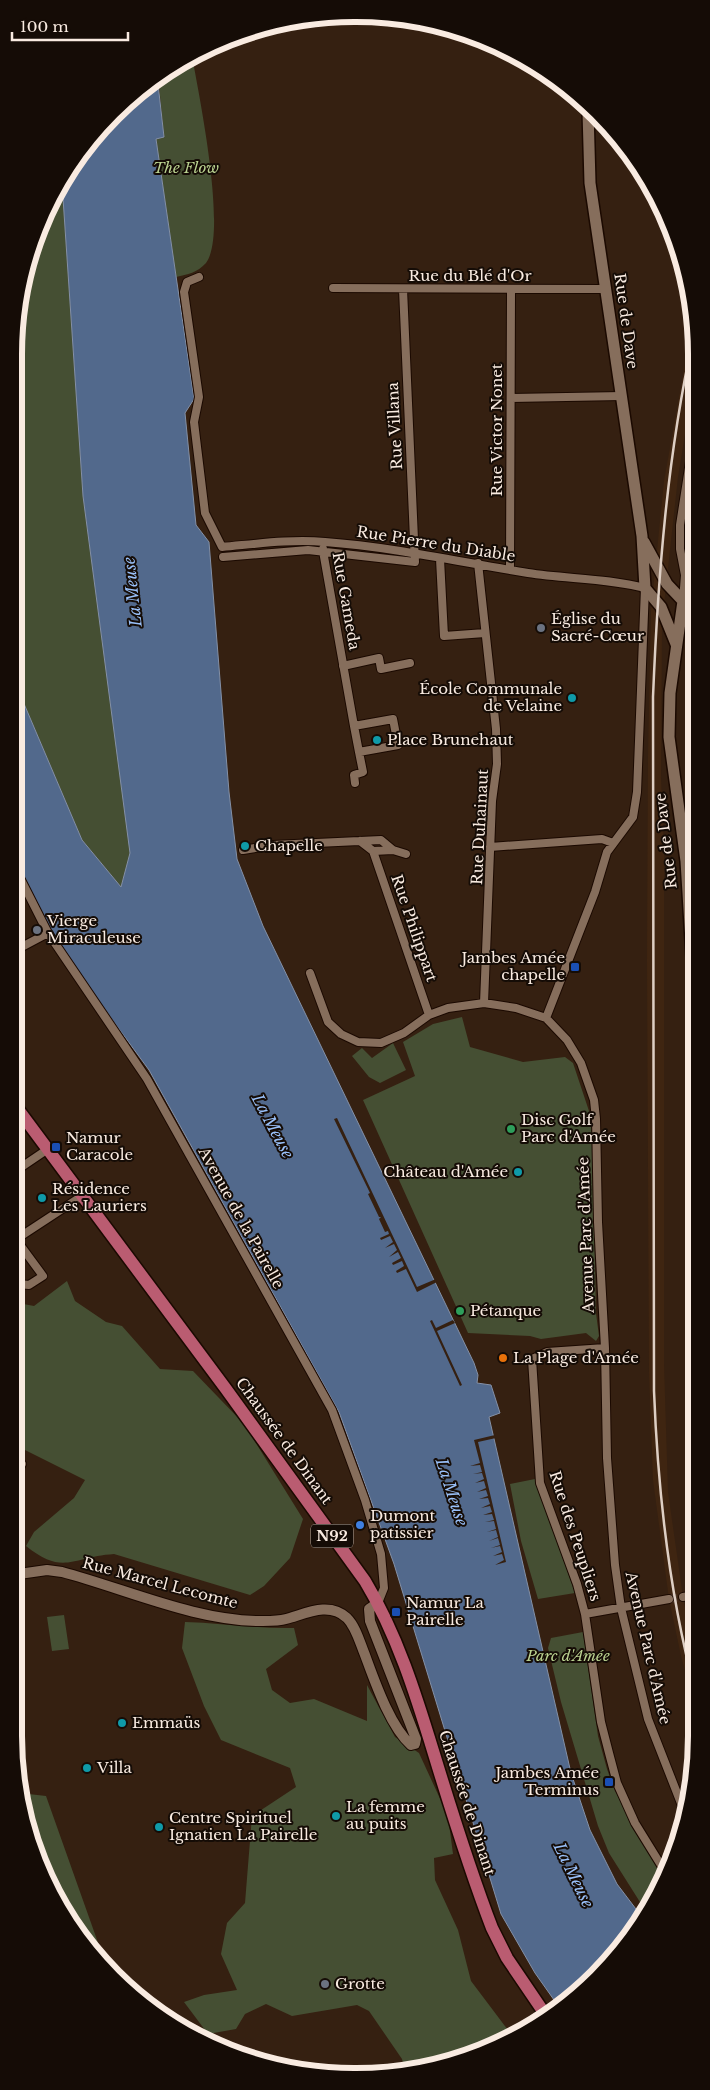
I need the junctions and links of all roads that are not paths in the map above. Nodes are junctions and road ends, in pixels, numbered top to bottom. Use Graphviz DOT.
graph roads {
  1 [pos="588,118"];
  2 [pos="199,277"];
  3 [pos="333,288"];
  4 [pos="403,290"];
  5 [pos="510,290"];
  6 [pos="606,290"];
  7 [pos="622,396"];
  8 [pos="511,398"];
  9 [pos="688,474"];
  10 [pos="642,536"];
  11 [pos="324,542"];
  12 [pos="323,552"];
  13 [pos="223,557"];
  14 [pos="416,557"];
  15 [pos="440,559"];
  16 [pos="478,563"];
  17 [pos="510,570"];
  18 [pos="667,584"];
  19 [pos="645,588"];
  20 [pos="688,601"];
  21 [pos="661,607"];
  22 [pos="485,634"];
  23 [pos="676,644"];
  24 [pos="410,663"];
  25 [pos="343,666"];
  26 [pos="354,726"];
  27 [pos="359,752"];
  28 [pos="355,783"];
  29 [pos="360,841"];
  30 [pos="613,843"];
  31 [pos="490,847"];
  32 [pos="243,850"];
  33 [pos="393,850"];
  34 [pos="373,851"];
  35 [pos="406,854"];
  36 [pos="22,882"];
  37 [pos="688,892"];
  38 [pos="48,933"];
  39 [pos="22,947"];
  40 [pos="310,973"];
  41 [pos="484,1003"];
  42 [pos="429,1015"];
  43 [pos="546,1018"];
  44 [pos="22,1115"];
  45 [pos="48,1149"];
  46 [pos="22,1167"];
  47 [pos="82,1196"];
  48 [pos="22,1235"];
  49 [pos="22,1247"];
  50 [pos="22,1284"];
  51 [pos="605,1348"];
  52 [pos="22,1574"];
  53 [pos="688,1596"];
  54 [pos="683,1597"];
  55 [pos="669,1600"];
  56 [pos="378,1603"];
  57 [pos="621,1608"];
  58 [pos="585,1614"];
  59 [pos="681,1802"];
  60 [pos="661,1865"];
  61 [pos="542,2010"];
  1 -- 6 [label="main road, Rue de Dave"];
  2 -- 11 [label="street, Rue Pierre du Diable"];
  3 -- 4 [label="street, Rue du Blé d'Or"];
  4 -- 5 [label="street, Rue du Blé d'Or"];
  4 -- 14 [label="street, Rue Villana"];
  5 -- 6 [label="street, Rue du Blé d'Or"];
  5 -- 8 [label="street, Rue Victor Nonet"];
  6 -- 7 [label="main road, Rue de Dave"];
  7 -- 8 [label="street"];
  7 -- 10 [label="main road, Rue de Dave"];
  8 -- 17 [label="street, Rue Victor Nonet"];
  9 -- 20 [label="street"];
  10 -- 18 [label="main road, Rue de Dave"];
  10 -- 19 [label="main road, Rue de Dave"];
  11 -- 12 [label="street, Rue Gameda"];
  11 -- 14 [label="street, Rue Pierre du Diable"];
  12 -- 13 [label="street, Rue Pierre du Diable"];
  12 -- 14 [label="street, Rue Pierre du Diable"];
  12 -- 25 [label="street, Rue Gameda"];
  14 -- 15 [label="street, Rue Pierre du Diable"];
  15 -- 16 [label="street, Rue Pierre du Diable"];
  15 -- 22 [label="street"];
  16 -- 17 [label="street, Rue Pierre du Diable"];
  16 -- 22 [label="street, Rue Duhainaut"];
  17 -- 19 [label="street, Rue Pierre du Diable"];
  18 -- 19 [label="main road"];
  18 -- 20 [label="main road, Rue de Dave"];
  19 -- 21 [label="main road, Rue de Dave"];
  19 -- 30 [label="street"];
  20 -- 21 [label="main road"];
  20 -- 23 [label="main road, Rue de Dave"];
  21 -- 23 [label="main road, Rue de Dave"];
  22 -- 31 [label="street, Rue Duhainaut"];
  23 -- 37 [label="main road, Rue de Dave"];
  24 -- 25 [label="street, Rue Gameda"];
  25 -- 26 [label="street, Rue Gameda"];
  26 -- 27 [label="street"];
  26 -- 27 [label="street"];
  27 -- 28 [label="street"];
  29 -- 32 [label="street"];
  29 -- 33 [label="street"];
  29 -- 34 [label="street"];
  30 -- 31 [label="street"];
  30 -- 43 [label="street"];
  31 -- 41 [label="street, Rue Duhainaut"];
  33 -- 34 [label="street"];
  33 -- 35 [label="street"];
  34 -- 42 [label="street, Rue Philippart"];
  36 -- 38 [label="street, Avenue de la Pairelle"];
  38 -- 39 [label="street"];
  38 -- 56 [label="street, Avenue de la Pairelle"];
  40 -- 42 [label="street"];
  41 -- 42 [label="street"];
  41 -- 43 [label="street"];
  43 -- 51 [label="street, Avenue Parc d'Amée"];
  44 -- 45 [label="main road, Chaussée de Dinant / N92"];
  45 -- 46 [label="street"];
  45 -- 47 [label="main road, Chaussée de Dinant / N92"];
  47 -- 48 [label="street"];
  47 -- 56 [label="main road, Chaussée de Dinant / N92"];
  49 -- 50 [label="street"];
  51 -- 57 [label="street, Avenue Parc d'Amée"];
  51 -- 58 [label="street, Rue des Peupliers"];
  52 -- 56 [label="street, Rue Marcel Lecomte"];
  53 -- 54 [label="street"];
  55 -- 57 [label="street"];
  56 -- 61 [label="main road, Chaussée de Dinant / N92"];
  57 -- 58 [label="street"];
  57 -- 59 [label="street, Avenue Parc d'Amée"];
  58 -- 60 [label="street, Rue des Peupliers"];
}
